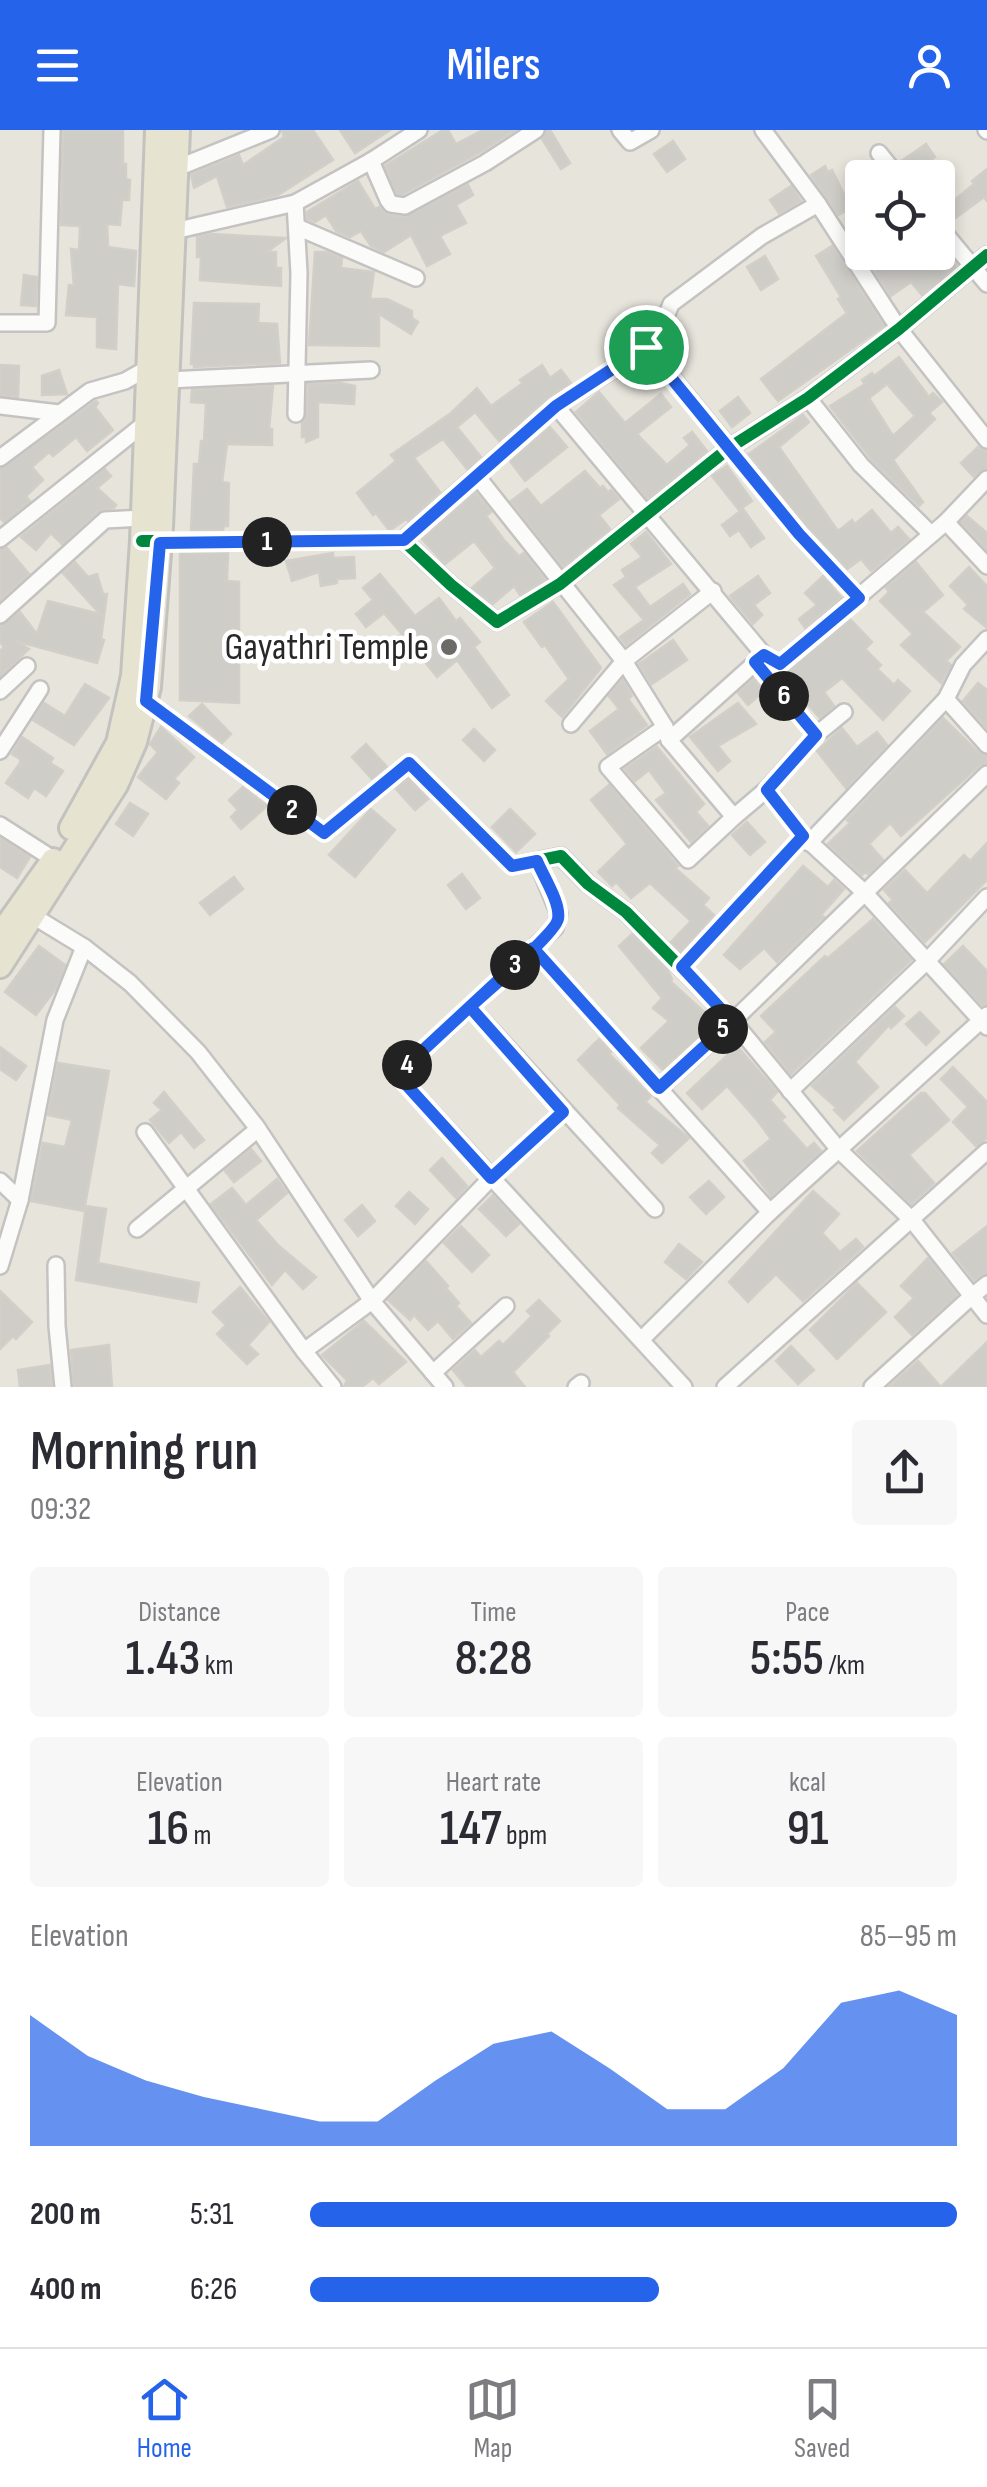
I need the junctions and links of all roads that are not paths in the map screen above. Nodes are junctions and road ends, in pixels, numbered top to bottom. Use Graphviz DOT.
graph roads {
  1 [pos="52,130"];
  2 [pos="157,130"];
  3 [pos="178,130"];
  4 [pos="271,130"];
  5 [pos="419,130"];
  6 [pos="536,130"];
  7 [pos="620,130"];
  8 [pos="650,130"];
  9 [pos="764,130"];
  10 [pos="879,153"];
  11 [pos="885,160"];
  12 [pos="372,161"];
  13 [pos="178,168"];
  14 [pos="295,203"];
  15 [pos="818,204"];
  16 [pos="297,227"];
  17 [pos="174,231"];
  18 [pos="955,246"];
  19 [pos="987,255"];
  20 [pos="971,266"];
  21 [pos="416,278"];
  22 [pos="987,284"];
  23 [pos="0,323"];
  24 [pos="899,329"];
  25 [pos="646,347"];
  26 [pos="371,370"];
  27 [pos="297,373"];
  28 [pos="158,374"];
  29 [pos="808,398"];
  30 [pos="0,406"];
  31 [pos="556,406"];
  32 [pos="58,413"];
  33 [pos="296,414"];
  34 [pos="144,424"];
  35 [pos="987,440"];
  36 [pos="729,448"];
  37 [pos="0,458"];
  38 [pos="476,475"];
  39 [pos="987,479"];
  40 [pos="647,513"];
  41 [pos="946,522"];
  42 [pos="148,534"];
  43 [pos="932,534"];
  44 [pos="0,539"];
  45 [pos="404,540"];
  46 [pos="987,566"];
  47 [pos="560,584"];
  48 [pos="713,591"];
  49 [pos="859,598"];
  50 [pos="0,615"];
  51 [pos="987,639"];
  52 [pos="759,658"];
  53 [pos="624,661"];
  54 [pos="27,666"];
  55 [pos="40,689"];
  56 [pos="0,691"];
  57 [pos="946,699"];
  58 [pos="146,701"];
  59 [pos="844,712"];
  60 [pos="570,724"];
  61 [pos="667,734"];
  62 [pos="816,735"];
  63 [pos="987,745"];
  64 [pos="0,751"];
  65 [pos="987,774"];
  66 [pos="767,790"];
  67 [pos="734,817"];
  68 [pos="0,825"];
  69 [pos="806,840"];
  70 [pos="53,859"];
  71 [pos="537,861"];
  72 [pos="864,892"];
  73 [pos="987,897"];
  74 [pos="15,918"];
  75 [pos="84,947"];
  76 [pos="533,948"];
  77 [pos="926,961"];
  78 [pos="0,966"];
  79 [pos="682,967"];
  80 [pos="470,1007"];
  81 [pos="732,1021"];
  82 [pos="985,1021"];
  83 [pos="659,1088"];
  84 [pos="790,1091"];
  85 [pos="563,1112"];
  86 [pos="258,1129"];
  87 [pos="146,1132"];
  88 [pos="840,1151"];
  89 [pos="987,1151"];
  90 [pos="491,1178"];
  91 [pos="0,1181"];
  92 [pos="186,1187"];
  93 [pos="20,1200"];
  94 [pos="654,1209"];
  95 [pos="770,1212"];
  96 [pos="912,1220"];
  97 [pos="136,1228"];
  98 [pos="1,1258"];
  99 [pos="56,1265"];
  100 [pos="987,1284"];
  101 [pos="972,1296"];
  102 [pos="372,1301"];
  103 [pos="506,1306"];
  104 [pos="987,1315"];
  105 [pos="641,1340"];
  106 [pos="304,1350"];
  107 [pos="433,1373"];
  108 [pos="63,1387"];
  109 [pos="333,1387"];
  110 [pos="445,1387"];
  111 [pos="684,1387"];
  112 [pos="725,1387"];
  113 [pos="872,1387"];
  1 -- 23 [label="street"];
  2 -- 28 [label="main road"];
  3 -- 13 [label="main road"];
  4 -- 13 [label="street"];
  5 -- 12 [label="street"];
  6 -- 12 [label="street"];
  7 -- 8 [label="street"];
  9 -- 15 [label="street"];
  10 -- 11 [label="street"];
  12 -- 14 [label="street"];
  13 -- 17 [label="main road"];
  14 -- 16 [label="street"];
  14 -- 17 [label="street"];
  15 -- 24 [label="street"];
  15 -- 25 [label="street"];
  16 -- 21 [label="street"];
  16 -- 27 [label="street"];
  17 -- 28 [label="main road"];
  18 -- 20 [label="street"];
  19 -- 20 [label="street"];
  20 -- 22 [label="street"];
  20 -- 24 [label="street"];
  24 -- 29 [label="street"];
  24 -- 35 [label="street"];
  25 -- 31 [label="street"];
  25 -- 36 [label="street"];
  26 -- 27 [label="street"];
  27 -- 28 [label="street"];
  27 -- 33 [label="street"];
  28 -- 32 [label="street"];
  28 -- 34 [label="main road"];
  28 -- 42 [label="main road"];
  29 -- 36 [label="street"];
  29 -- 43 [label="street"];
  30 -- 32 [label="street"];
  31 -- 38 [label="street"];
  31 -- 40 [label="street"];
  32 -- 37 [label="street"];
  34 -- 42 [label="main road"];
  34 -- 44 [label="street"];
  36 -- 40 [label="street"];
  36 -- 49 [label="street"];
  38 -- 45 [label="street"];
  38 -- 47 [label="street"];
  39 -- 41 [label="street"];
  40 -- 47 [label="street"];
  40 -- 48 [label="street"];
  41 -- 43 [label="street"];
  41 -- 46 [label="street"];
  42 -- 45 [label="street"];
  42 -- 50 [label="street"];
  42 -- 58 [label="main road"];
  42 -- 70 [label="main road"];
  43 -- 49 [label="street"];
  45 -- 47 [label="street"];
  47 -- 53 [label="street"];
  48 -- 52 [label="street"];
  48 -- 53 [label="street"];
  49 -- 52 [label="street"];
  51 -- 57 [label="street"];
  52 -- 61 [label="street"];
  52 -- 62 [label="street"];
  53 -- 60 [label="street"];
  53 -- 61 [label="street"];
  54 -- 56 [label="street"];
  55 -- 64 [label="street"];
  57 -- 63 [label="street"];
  57 -- 69 [label="street"];
  58 -- 71 [label="street"];
  58 -- 74 [label="main road"];
  59 -- 62 [label="street"];
  61 -- 67 [label="street"];
  61 -- 67 [label="street"];
  62 -- 66 [label="street"];
  65 -- 72 [label="street"];
  66 -- 67 [label="street"];
  66 -- 69 [label="street"];
  68 -- 70 [label="street"];
  69 -- 72 [label="street"];
  69 -- 79 [label="street"];
  70 -- 74 [label="main road"];
  71 -- 76 [label="street"];
  71 -- 79 [label="street"];
  72 -- 77 [label="street"];
  72 -- 81 [label="street"];
  73 -- 77 [label="street"];
  74 -- 75 [label="street"];
  74 -- 78 [label="main road"];
  75 -- 86 [label="street"];
  75 -- 93 [label="street"];
  76 -- 80 [label="street"];
  76 -- 83 [label="street"];
  77 -- 82 [label="street"];
  77 -- 84 [label="street"];
  79 -- 81 [label="street"];
  80 -- 85 [label="street"];
  80 -- 90 [label="street"];
  81 -- 83 [label="street"];
  81 -- 84 [label="street"];
  82 -- 88 [label="street"];
  83 -- 95 [label="street"];
  84 -- 88 [label="street"];
  85 -- 90 [label="street"];
  85 -- 94 [label="street"];
  86 -- 92 [label="street"];
  86 -- 102 [label="street"];
  87 -- 92 [label="street"];
  88 -- 95 [label="street"];
  88 -- 96 [label="street"];
  89 -- 96 [label="street"];
  90 -- 102 [label="street"];
  90 -- 105 [label="street"];
  91 -- 93 [label="street"];
  92 -- 97 [label="street"];
  92 -- 106 [label="street"];
  93 -- 98 [label="street"];
  95 -- 105 [label="street"];
  96 -- 101 [label="street"];
  96 -- 112 [label="street"];
  99 -- 108 [label="street"];
  100 -- 101 [label="street"];
  101 -- 104 [label="street"];
  101 -- 113 [label="street"];
  102 -- 106 [label="street"];
  102 -- 107 [label="street"];
  103 -- 107 [label="street"];
  105 -- 111 [label="street"];
  106 -- 109 [label="street"];
  107 -- 110 [label="street"];
}
